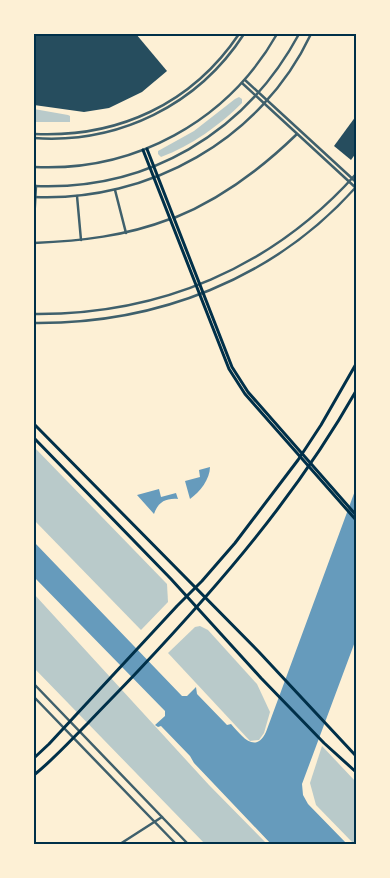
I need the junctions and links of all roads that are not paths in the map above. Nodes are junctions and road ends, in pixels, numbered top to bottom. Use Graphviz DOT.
graph roads {
  1 [pos="239,34"];
  2 [pos="244,34"];
  3 [pos="278,34"];
  4 [pos="298,34"];
  5 [pos="311,34"];
  6 [pos="243,82"];
  7 [pos="257,94"];
  8 [pos="265,102"];
  9 [pos="34,134"];
  10 [pos="297,134"];
  11 [pos="34,138"];
  12 [pos="145,150"];
  13 [pos="34,167"];
  14 [pos="152,167"];
  15 [pos="356,174"];
  16 [pos="156,178"];
  17 [pos="352,178"];
  18 [pos="349,182"];
  19 [pos="356,182"];
  20 [pos="35,186"];
  21 [pos="356,188"];
  22 [pos="115,190"];
  23 [pos="77,196"];
  24 [pos="34,197"];
  25 [pos="172,219"];
  26 [pos="34,222"];
  27 [pos="126,233"];
  28 [pos="81,240"];
  29 [pos="34,243"];
  30 [pos="198,286"];
  31 [pos="201,294"];
  32 [pos="34,314"];
  33 [pos="34,323"];
  34 [pos="356,364"];
  35 [pos="356,391"];
  36 [pos="34,424"];
  37 [pos="34,438"];
  38 [pos="301,455"];
  39 [pos="310,465"];
  40 [pos="343,503"];
  41 [pos="356,515"];
  42 [pos="356,520"];
  43 [pos="195,588"];
  44 [pos="187,596"];
  45 [pos="205,598"];
  46 [pos="197,607"];
  47 [pos="34,684"];
  48 [pos="34,696"];
  49 [pos="70,722"];
  50 [pos="64,728"];
  51 [pos="80,731"];
  52 [pos="74,738"];
  53 [pos="356,756"];
  54 [pos="34,758"];
  55 [pos="356,772"];
  56 [pos="34,775"];
  57 [pos="162,817"];
  58 [pos="155,822"];
  59 [pos="120,844"];
  60 [pos="176,844"];
  61 [pos="188,844"];
  1 -- 9 [label="street"];
  2 -- 11 [label="street"];
  3 -- 6 [label="street"];
  4 -- 7 [label="street"];
  5 -- 8 [label="street"];
  6 -- 7 [label="street"];
  6 -- 12 [label="street"];
  7 -- 8 [label="street"];
  7 -- 14 [label="street"];
  8 -- 10 [label="street"];
  8 -- 16 [label="street"];
  8 -- 17 [label="street"];
  10 -- 18 [label="street"];
  10 -- 25 [label="street"];
  12 -- 13 [label="street"];
  12 -- 14 [label="main road"];
  14 -- 16 [label="main road"];
  14 -- 20 [label="street"];
  15 -- 17 [label="street"];
  16 -- 22 [label="street"];
  16 -- 25 [label="main road"];
  17 -- 18 [label="street"];
  17 -- 19 [label="street"];
  18 -- 21 [label="street"];
  18 -- 30 [label="street"];
  20 -- 24 [label="street"];
  21 -- 31 [label="street"];
  22 -- 23 [label="street"];
  22 -- 27 [label="street"];
  23 -- 24 [label="street"];
  23 -- 28 [label="street"];
  24 -- 26 [label="street"];
  25 -- 27 [label="street"];
  25 -- 30 [label="main road"];
  27 -- 28 [label="street"];
  28 -- 29 [label="street"];
  30 -- 31 [label="main road"];
  30 -- 32 [label="street"];
  31 -- 33 [label="street"];
  31 -- 38 [label="main road"];
  34 -- 38 [label="main road"];
  35 -- 39 [label="main road"];
  36 -- 43 [label="main road"];
  37 -- 44 [label="main road"];
  38 -- 39 [label="main road"];
  38 -- 43 [label="main road"];
  39 -- 40 [label="main road"];
  39 -- 45 [label="main road"];
  40 -- 41 [label="main road"];
  40 -- 42 [label="main road"];
  43 -- 44 [label="main road"];
  43 -- 45 [label="main road"];
  44 -- 46 [label="main road"];
  44 -- 49 [label="main road"];
  45 -- 46 [label="main road"];
  45 -- 53 [label="main road"];
  46 -- 51 [label="main road"];
  46 -- 55 [label="main road"];
  47 -- 49 [label="street"];
  48 -- 50 [label="street"];
  49 -- 50 [label="main road"];
  49 -- 51 [label="street"];
  50 -- 52 [label="street"];
  50 -- 54 [label="main road"];
  51 -- 52 [label="main road"];
  51 -- 57 [label="street"];
  52 -- 56 [label="main road"];
  52 -- 58 [label="street"];
  57 -- 58 [label="street"];
  57 -- 61 [label="street"];
  58 -- 59 [label="street"];
  58 -- 60 [label="street"];
}
